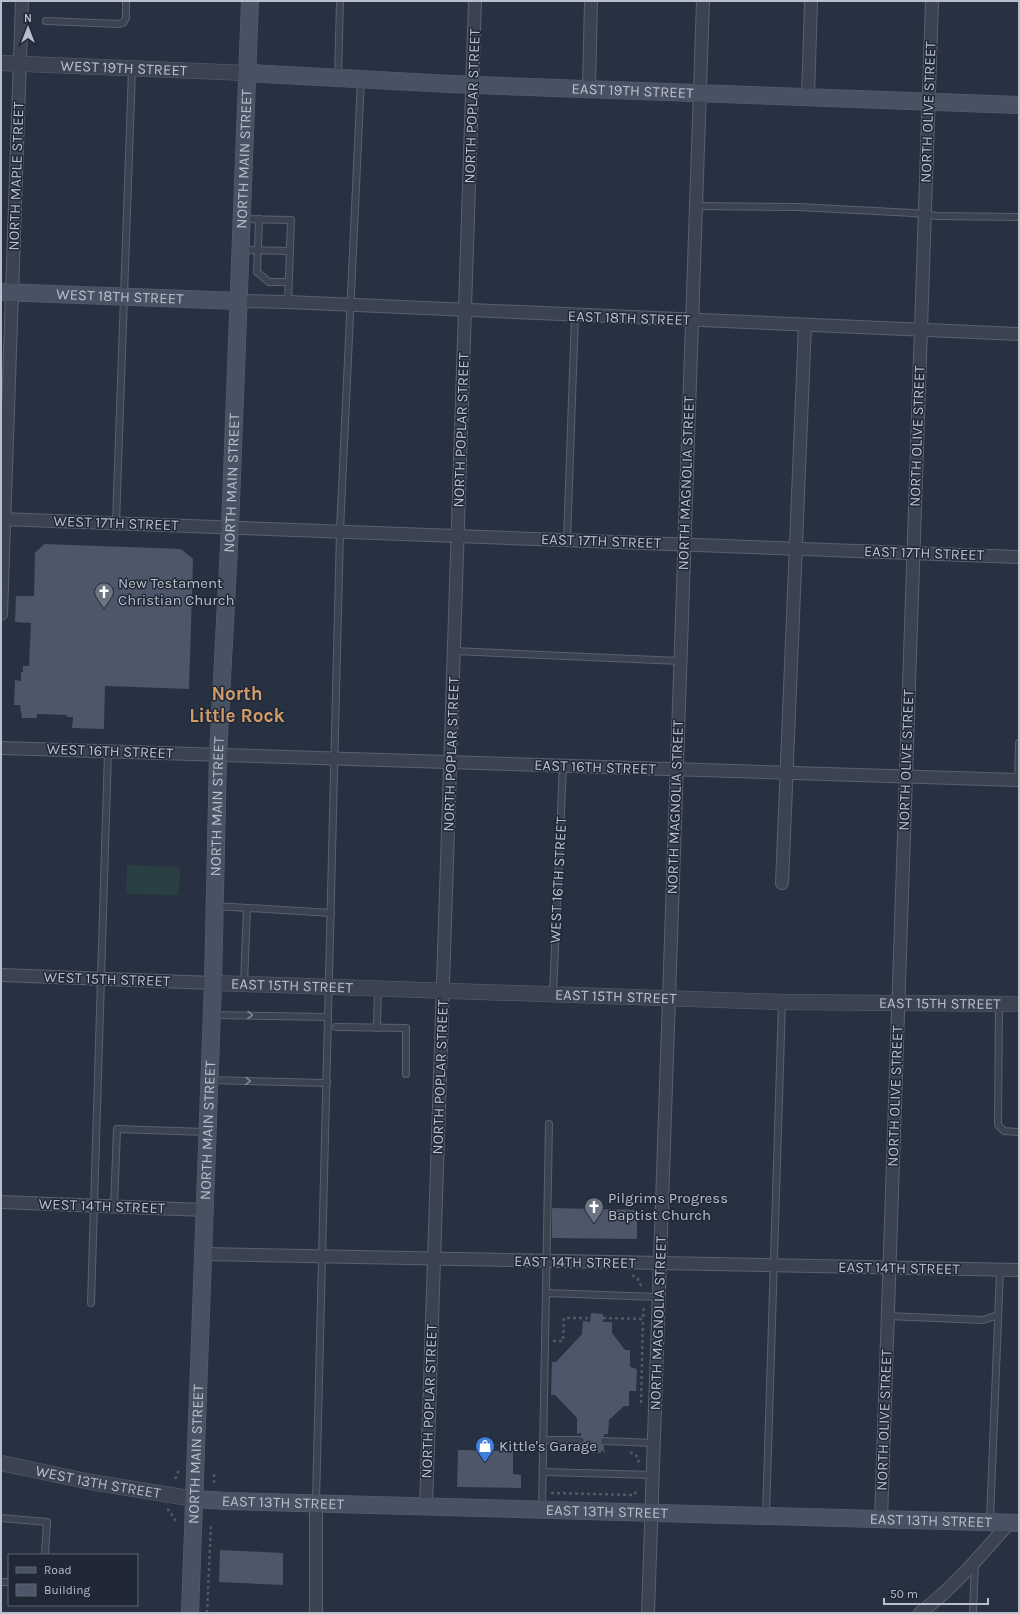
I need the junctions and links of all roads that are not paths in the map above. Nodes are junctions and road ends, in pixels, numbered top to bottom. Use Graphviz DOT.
graph roads {
  1 [pos="22,1"];
  2 [pos="126,1"];
  3 [pos="250,1"];
  4 [pos="340,1"];
  5 [pos="475,1"];
  6 [pos="591,1"];
  7 [pos="703,1"];
  8 [pos="811,1"];
  9 [pos="932,1"];
  10 [pos="46,21"];
  11 [pos="1,63"];
  12 [pos="20,64"];
  13 [pos="132,69"];
  14 [pos="247,73"];
  15 [pos="338,78"];
  16 [pos="361,79"];
  17 [pos="473,85"];
  18 [pos="589,88"];
  19 [pos="700,93"];
  20 [pos="808,97"];
  21 [pos="928,102"];
  22 [pos="1019,105"];
  23 [pos="696,206"];
  24 [pos="924,214"];
  25 [pos="242,218"];
  26 [pos="1019,218"];
  27 [pos="259,219"];
  28 [pos="240,250"];
  29 [pos="258,250"];
  30 [pos="290,251"];
  31 [pos="288,282"];
  32 [pos="7,292"];
  33 [pos="123,297"];
  34 [pos="239,301"];
  35 [pos="288,302"];
  36 [pos="350,306"];
  37 [pos="465,311"];
  38 [pos="576,315"];
  39 [pos="692,320"];
  40 [pos="805,325"];
  41 [pos="920,330"];
  42 [pos="1019,334"];
  43 [pos="3,519"];
  44 [pos="116,523"];
  45 [pos="230,527"];
  46 [pos="340,531"];
  47 [pos="458,536"];
  48 [pos="567,540"];
  49 [pos="684,544"];
  50 [pos="796,549"];
  51 [pos="913,553"];
  52 [pos="1019,557"];
  53 [pos="1,614"];
  54 [pos="454,651"];
  55 [pos="680,661"];
  56 [pos="1019,743"];
  57 [pos="1,748"];
  58 [pos="108,751"];
  59 [pos="218,755"];
  60 [pos="335,758"];
  61 [pos="450,762"];
  62 [pos="563,766"];
  63 [pos="676,769"];
  64 [pos="786,773"];
  65 [pos="906,776"];
  66 [pos="1018,780"];
  67 [pos="782,883"];
  68 [pos="214,906"];
  69 [pos="247,908"];
  70 [pos="331,913"];
  71 [pos="1,975"];
  72 [pos="101,979"];
  73 [pos="213,983"];
  74 [pos="244,984"];
  75 [pos="329,987"];
  76 [pos="378,989"];
  77 [pos="443,991"];
  78 [pos="553,995"];
  79 [pos="669,998"];
  80 [pos="782,1002"];
  81 [pos="898,1003"];
  82 [pos="999,1004"];
  83 [pos="1019,1004"];
  84 [pos="211,1015"];
  85 [pos="328,1017"];
  86 [pos="336,1027"];
  87 [pos="377,1028"];
  88 [pos="406,1074"];
  89 [pos="209,1080"];
  90 [pos="326,1084"];
  91 [pos="549,1124"];
  92 [pos="207,1132"];
  93 [pos="1019,1132"];
  94 [pos="1,1202"];
  95 [pos="94,1206"];
  96 [pos="114,1206"];
  97 [pos="204,1210"];
  98 [pos="202,1254"];
  99 [pos="322,1257"];
  100 [pos="434,1259"];
  101 [pos="546,1261"];
  102 [pos="660,1263"];
  103 [pos="773,1266"];
  104 [pos="889,1268"];
  105 [pos="1000,1270"];
  106 [pos="1019,1270"];
  107 [pos="546,1293"];
  108 [pos="658,1297"];
  109 [pos="91,1303"];
  110 [pos="998,1315"];
  111 [pos="887,1316"];
  112 [pos="543,1440"];
  113 [pos="581,1440"];
  114 [pos="604,1441"];
  115 [pos="654,1443"];
  116 [pos="1,1463"];
  117 [pos="543,1472"];
  118 [pos="653,1475"];
  119 [pos="195,1499"];
  120 [pos="316,1503"];
  121 [pos="426,1506"];
  122 [pos="542,1509"];
  123 [pos="651,1512"];
  124 [pos="766,1516"];
  125 [pos="1,1518"];
  126 [pos="880,1519"];
  127 [pos="990,1522"];
  128 [pos="1014,1523"];
  129 [pos="45,1554"];
  130 [pos="975,1561"];
  131 [pos="190,1613"];
  132 [pos="316,1613"];
  133 [pos="648,1613"];
  134 [pos="920,1613"];
  135 [pos="973,1613"];
  1 -- 12 [label="street, NORTH MAPLE STREET"];
  2 -- 10 [label="lane"];
  3 -- 14 [label="main road, NORTH MAIN STREET"];
  4 -- 15 [label="lane"];
  5 -- 17 [label="street, NORTH POPLAR STREET"];
  6 -- 18 [label="street"];
  7 -- 19 [label="street, NORTH MAGNOLIA STREET"];
  8 -- 20 [label="street"];
  9 -- 21 [label="street, NORTH OLIVE STREET"];
  11 -- 12 [label="street, WEST 19TH STREET"];
  12 -- 13 [label="street, WEST 19TH STREET"];
  12 -- 32 [label="street, NORTH MAPLE STREET"];
  13 -- 14 [label="street, WEST 19TH STREET"];
  13 -- 33 [label="lane"];
  14 -- 15 [label="main road, EAST 19TH STREET"];
  14 -- 25 [label="main road, NORTH MAIN STREET"];
  15 -- 16 [label="main road, EAST 19TH STREET"];
  16 -- 17 [label="main road, EAST 19TH STREET"];
  16 -- 36 [label="lane"];
  17 -- 18 [label="main road, EAST 19TH STREET"];
  17 -- 37 [label="street, NORTH POPLAR STREET"];
  18 -- 19 [label="main road, EAST 19TH STREET"];
  19 -- 20 [label="main road, EAST 19TH STREET"];
  19 -- 23 [label="street, NORTH MAGNOLIA STREET"];
  20 -- 21 [label="main road, EAST 19TH STREET"];
  21 -- 22 [label="main road, EAST 19TH STREET"];
  21 -- 24 [label="street, NORTH OLIVE STREET"];
  23 -- 24 [label="lane"];
  23 -- 39 [label="street, NORTH MAGNOLIA STREET"];
  24 -- 26 [label="lane"];
  24 -- 41 [label="street, NORTH OLIVE STREET"];
  25 -- 27 [label="lane"];
  25 -- 28 [label="main road, NORTH MAIN STREET"];
  27 -- 29 [label="lane"];
  27 -- 30 [label="lane"];
  28 -- 29 [label="lane"];
  28 -- 34 [label="main road, NORTH MAIN STREET"];
  29 -- 30 [label="lane"];
  29 -- 31 [label="lane"];
  30 -- 31 [label="lane"];
  31 -- 35 [label="lane"];
  32 -- 33 [label="main road, WEST 18TH STREET"];
  32 -- 43 [label="street, NORTH MAPLE STREET"];
  33 -- 34 [label="main road, WEST 18TH STREET"];
  33 -- 44 [label="lane"];
  34 -- 35 [label="street, EAST 18TH STREET"];
  34 -- 45 [label="main road, NORTH MAIN STREET"];
  35 -- 36 [label="street, EAST 18TH STREET"];
  36 -- 37 [label="street, EAST 18TH STREET"];
  36 -- 46 [label="lane"];
  37 -- 38 [label="street, EAST 18TH STREET"];
  37 -- 47 [label="street, NORTH POPLAR STREET"];
  38 -- 39 [label="street, EAST 18TH STREET"];
  38 -- 48 [label="lane"];
  39 -- 40 [label="street, EAST 18TH STREET"];
  39 -- 49 [label="street, NORTH MAGNOLIA STREET"];
  40 -- 41 [label="street, EAST 18TH STREET"];
  40 -- 50 [label="street"];
  41 -- 42 [label="street, EAST 18TH STREET"];
  41 -- 51 [label="street, NORTH OLIVE STREET"];
  43 -- 44 [label="street, WEST 17TH STREET"];
  43 -- 53 [label="street, NORTH MAPLE STREET"];
  44 -- 45 [label="street, WEST 17TH STREET"];
  45 -- 46 [label="street, EAST 17TH STREET"];
  45 -- 59 [label="main road, NORTH MAIN STREET"];
  46 -- 47 [label="street, EAST 17TH STREET"];
  46 -- 60 [label="lane"];
  47 -- 48 [label="street, EAST 17TH STREET"];
  47 -- 54 [label="street, NORTH POPLAR STREET"];
  48 -- 49 [label="street, EAST 17TH STREET"];
  49 -- 50 [label="street, EAST 17TH STREET"];
  49 -- 55 [label="street, NORTH MAGNOLIA STREET"];
  50 -- 51 [label="street, EAST 17TH STREET"];
  50 -- 64 [label="street"];
  51 -- 52 [label="street, EAST 17TH STREET"];
  51 -- 65 [label="street, NORTH OLIVE STREET"];
  54 -- 55 [label="lane"];
  54 -- 61 [label="street, NORTH POPLAR STREET"];
  55 -- 63 [label="street, NORTH MAGNOLIA STREET"];
  56 -- 66 [label="lane"];
  57 -- 58 [label="street, WEST 16TH STREET"];
  58 -- 59 [label="street, WEST 16TH STREET"];
  58 -- 72 [label="lane"];
  59 -- 60 [label="street, EAST 16TH STREET"];
  59 -- 68 [label="main road, NORTH MAIN STREET"];
  60 -- 61 [label="street, EAST 16TH STREET"];
  60 -- 70 [label="lane"];
  61 -- 62 [label="street, EAST 16TH STREET"];
  61 -- 77 [label="street, NORTH POPLAR STREET"];
  62 -- 63 [label="street, EAST 16TH STREET"];
  62 -- 78 [label="lane, WEST 16TH STREET"];
  63 -- 64 [label="street, EAST 16TH STREET"];
  63 -- 79 [label="street, NORTH MAGNOLIA STREET"];
  64 -- 65 [label="street, EAST 16TH STREET"];
  64 -- 67 [label="street"];
  65 -- 66 [label="street, EAST 16TH STREET"];
  65 -- 81 [label="street, NORTH OLIVE STREET"];
  68 -- 69 [label="lane"];
  68 -- 73 [label="main road, NORTH MAIN STREET"];
  69 -- 70 [label="lane"];
  69 -- 74 [label="lane"];
  70 -- 75 [label="lane"];
  71 -- 72 [label="street, WEST 15TH STREET"];
  72 -- 73 [label="street, WEST 15TH STREET"];
  72 -- 95 [label="lane"];
  73 -- 74 [label="street, EAST 15TH STREET"];
  73 -- 84 [label="main road, NORTH MAIN STREET"];
  74 -- 75 [label="street, EAST 15TH STREET"];
  75 -- 76 [label="street, EAST 15TH STREET"];
  75 -- 85 [label="lane"];
  76 -- 77 [label="street, EAST 15TH STREET"];
  76 -- 87 [label="lane"];
  77 -- 78 [label="street, EAST 15TH STREET"];
  77 -- 100 [label="street, NORTH POPLAR STREET"];
  78 -- 79 [label="street, EAST 15TH STREET"];
  79 -- 80 [label="street, EAST 15TH STREET"];
  79 -- 102 [label="street, NORTH MAGNOLIA STREET"];
  80 -- 81 [label="street, EAST 15TH STREET"];
  80 -- 103 [label="lane"];
  81 -- 82 [label="street, EAST 15TH STREET"];
  81 -- 104 [label="street, NORTH OLIVE STREET"];
  82 -- 83 [label="street, EAST 15TH STREET"];
  82 -- 93 [label="lane"];
  84 -- 85 [label="lane, one-way"];
  84 -- 89 [label="main road, NORTH MAIN STREET"];
  85 -- 90 [label="lane"];
  86 -- 87 [label="lane"];
  87 -- 88 [label="lane"];
  89 -- 90 [label="lane, one-way"];
  89 -- 92 [label="main road, NORTH MAIN STREET"];
  90 -- 99 [label="lane"];
  91 -- 101 [label="lane"];
  92 -- 96 [label="lane"];
  92 -- 97 [label="main road, NORTH MAIN STREET"];
  94 -- 95 [label="street, WEST 14TH STREET"];
  95 -- 96 [label="street, WEST 14TH STREET"];
  95 -- 109 [label="lane"];
  96 -- 97 [label="street, WEST 14TH STREET"];
  97 -- 98 [label="main road, NORTH MAIN STREET"];
  98 -- 99 [label="street, EAST 14TH STREET"];
  98 -- 119 [label="main road, NORTH MAIN STREET"];
  99 -- 100 [label="street, EAST 14TH STREET"];
  99 -- 120 [label="lane"];
  100 -- 101 [label="street, EAST 14TH STREET"];
  100 -- 121 [label="street, NORTH POPLAR STREET"];
  101 -- 102 [label="street, EAST 14TH STREET"];
  101 -- 107 [label="lane"];
  102 -- 103 [label="street, EAST 14TH STREET"];
  102 -- 108 [label="street, NORTH MAGNOLIA STREET"];
  103 -- 104 [label="street, EAST 14TH STREET"];
  103 -- 124 [label="lane"];
  104 -- 105 [label="street, EAST 14TH STREET"];
  104 -- 111 [label="street, NORTH OLIVE STREET"];
  105 -- 106 [label="street, EAST 14TH STREET"];
  105 -- 110 [label="lane"];
  107 -- 108 [label="lane"];
  107 -- 112 [label="lane"];
  108 -- 115 [label="street, NORTH MAGNOLIA STREET"];
  110 -- 111 [label="lane"];
  110 -- 127 [label="lane"];
  111 -- 126 [label="street, NORTH OLIVE STREET"];
  112 -- 113 [label="lane"];
  112 -- 117 [label="lane"];
  114 -- 115 [label="lane"];
  115 -- 118 [label="street, NORTH MAGNOLIA STREET"];
  116 -- 119 [label="street, WEST 13TH STREET"];
  117 -- 118 [label="lane"];
  117 -- 122 [label="lane"];
  118 -- 123 [label="street, NORTH MAGNOLIA STREET"];
  119 -- 120 [label="main road, EAST 13TH STREET"];
  119 -- 131 [label="main road, NORTH MAIN STREET"];
  120 -- 121 [label="main road, EAST 13TH STREET"];
  120 -- 132 [label="street"];
  121 -- 122 [label="main road, EAST 13TH STREET"];
  122 -- 123 [label="main road, EAST 13TH STREET"];
  123 -- 124 [label="main road, EAST 13TH STREET"];
  123 -- 133 [label="street, NORTH MAGNOLIA STREET"];
  124 -- 126 [label="main road, EAST 13TH STREET"];
  125 -- 129 [label="lane"];
  126 -- 127 [label="main road, EAST 13TH STREET"];
  127 -- 128 [label="main road, EAST 13TH STREET"];
  128 -- 130 [label="street"];
  130 -- 134 [label="street"];
  130 -- 135 [label="lane"];
}
